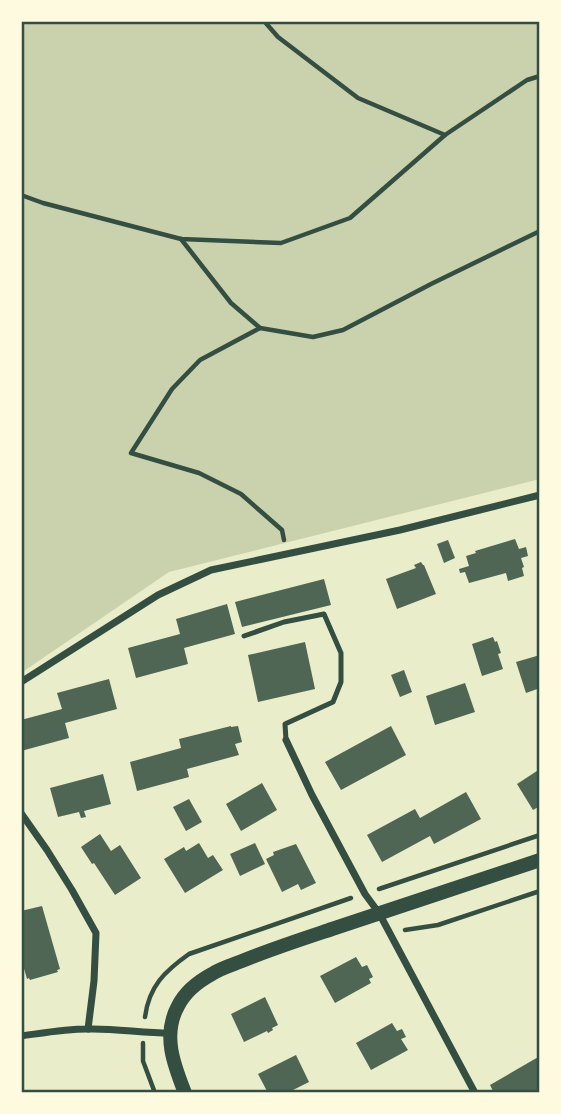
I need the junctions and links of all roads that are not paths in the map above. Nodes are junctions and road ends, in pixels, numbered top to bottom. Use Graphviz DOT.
graph roads {
  1 [pos="540,495"];
  2 [pos="244,636"];
  3 [pos="21,682"];
  4 [pos="286,740"];
  5 [pos="21,813"];
  6 [pos="540,860"];
  7 [pos="379,913"];
  8 [pos="88,1029"];
  9 [pos="170,1033"];
  10 [pos="21,1036"];
  11 [pos="186,1093"];
  12 [pos="474,1093"];
  1 -- 3 [label="street"];
  2 -- 4 [label="lane"];
  4 -- 7 [label="street"];
  5 -- 8 [label="street"];
  6 -- 7 [label="main road"];
  7 -- 9 [label="main road"];
  7 -- 12 [label="street"];
  8 -- 9 [label="street"];
  8 -- 10 [label="street"];
  9 -- 11 [label="main road"];
}
